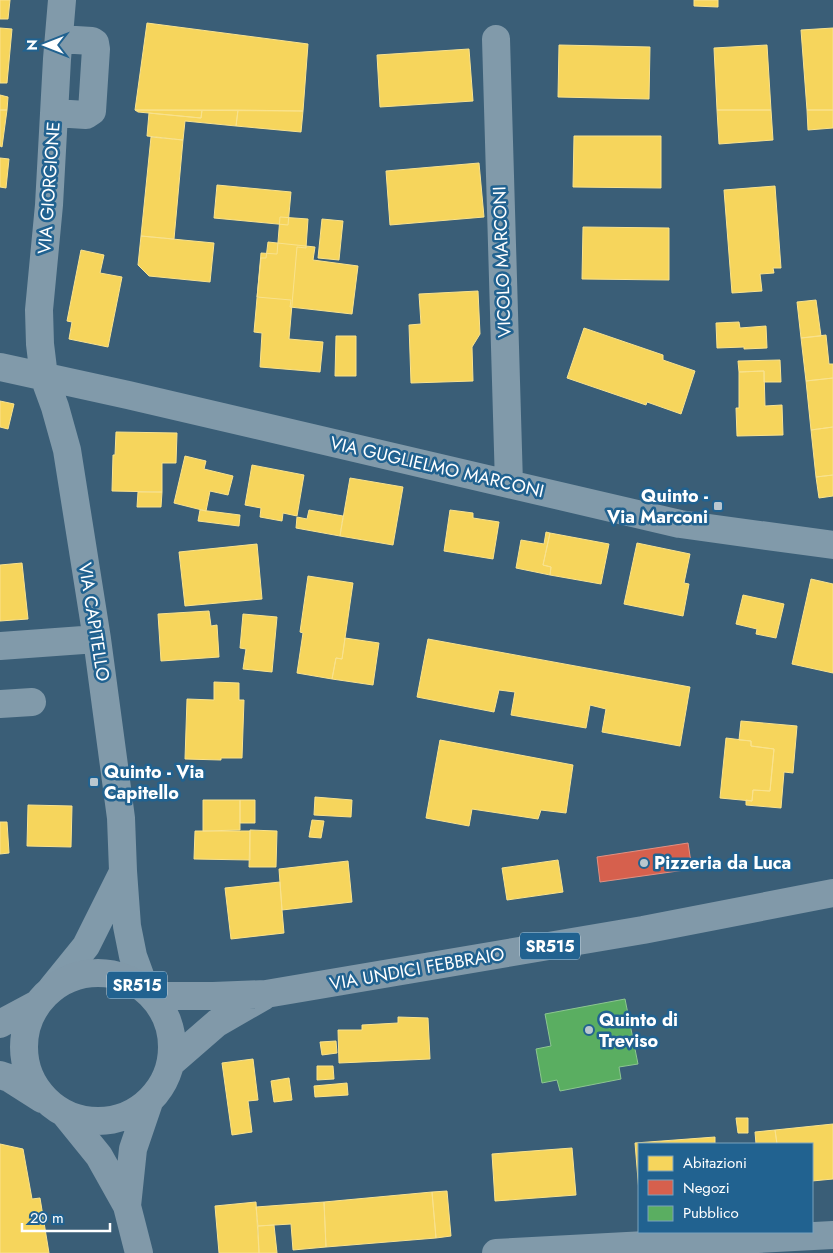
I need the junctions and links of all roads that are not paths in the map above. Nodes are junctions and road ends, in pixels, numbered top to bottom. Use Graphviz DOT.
graph roads {
  1 [pos="62,0"];
  2 [pos="59,39"];
  3 [pos="496,39"];
  4 [pos="54,113"];
  5 [pos="0,367"];
  6 [pos="44,376"];
  7 [pos="509,484"];
  8 [pos="833,545"];
  9 [pos="97,639"];
  10 [pos="0,646"];
  11 [pos="32,702"];
  12 [pos="0,704"];
  13 [pos="123,871"];
  14 [pos="833,893"];
  15 [pos="149,993"];
  16 [pos="266,994"];
  17 [pos="45,996"];
  18 [pos="0,1024"];
  19 [pos="171,1063"];
  20 [pos="0,1076"];
  21 [pos="149,1102"];
  22 [pos="55,1107"];
  23 [pos="127,1206"];
  24 [pos="833,1235"];
  25 [pos="139,1253"];
  26 [pos="496,1253"];
  1 -- 2 [label="street, VIA GIORGIONE"];
  2 -- 4 [label="street, VIA GIORGIONE"];
  2 -- 4 [label="street"];
  3 -- 7 [label="street, VICOLO MARCONI"];
  4 -- 6 [label="street, VIA GIORGIONE"];
  5 -- 6 [label="street, VIA GUGLIELMO MARCONI"];
  6 -- 7 [label="street, VIA GUGLIELMO MARCONI"];
  6 -- 9 [label="street, VIA CAPITELLO"];
  7 -- 8 [label="street, VIA GUGLIELMO MARCONI"];
  9 -- 10 [label="street"];
  9 -- 13 [label="street, VIA CAPITELLO"];
  11 -- 12 [label="street"];
  13 -- 15 [label="street, VIA CAPITELLO"];
  13 -- 17 [label="street, VIA CAPITELLO"];
  14 -- 16 [label="main road, VIA UNDICI FEBBRAIO / SR515"];
  15 -- 16 [label="main road, VIA UNDICI FEBBRAIO / SR515"];
  15 -- 17 [label="main road, VIA UNDICI FEBBRAIO / SR515"];
  15 -- 19 [label="main road, VIA UNDICI FEBBRAIO / SR515"];
  16 -- 19 [label="main road, VIA UNDICI FEBBRAIO / SR515"];
  17 -- 18 [label="main road, VIA UNDICI FEBBRAIO / SR515"];
  17 -- 22 [label="main road"];
  19 -- 21 [label="main road, VIA UNDICI FEBBRAIO / SR515"];
  20 -- 22 [label="main road, VIA UNDICI FEBBRAIO / SR515"];
  21 -- 22 [label="main road, VIA UNDICI FEBBRAIO / SR515"];
  21 -- 23 [label="main road"];
  22 -- 23 [label="main road"];
  23 -- 25 [label="main road"];
  24 -- 26 [label="street"];
}
